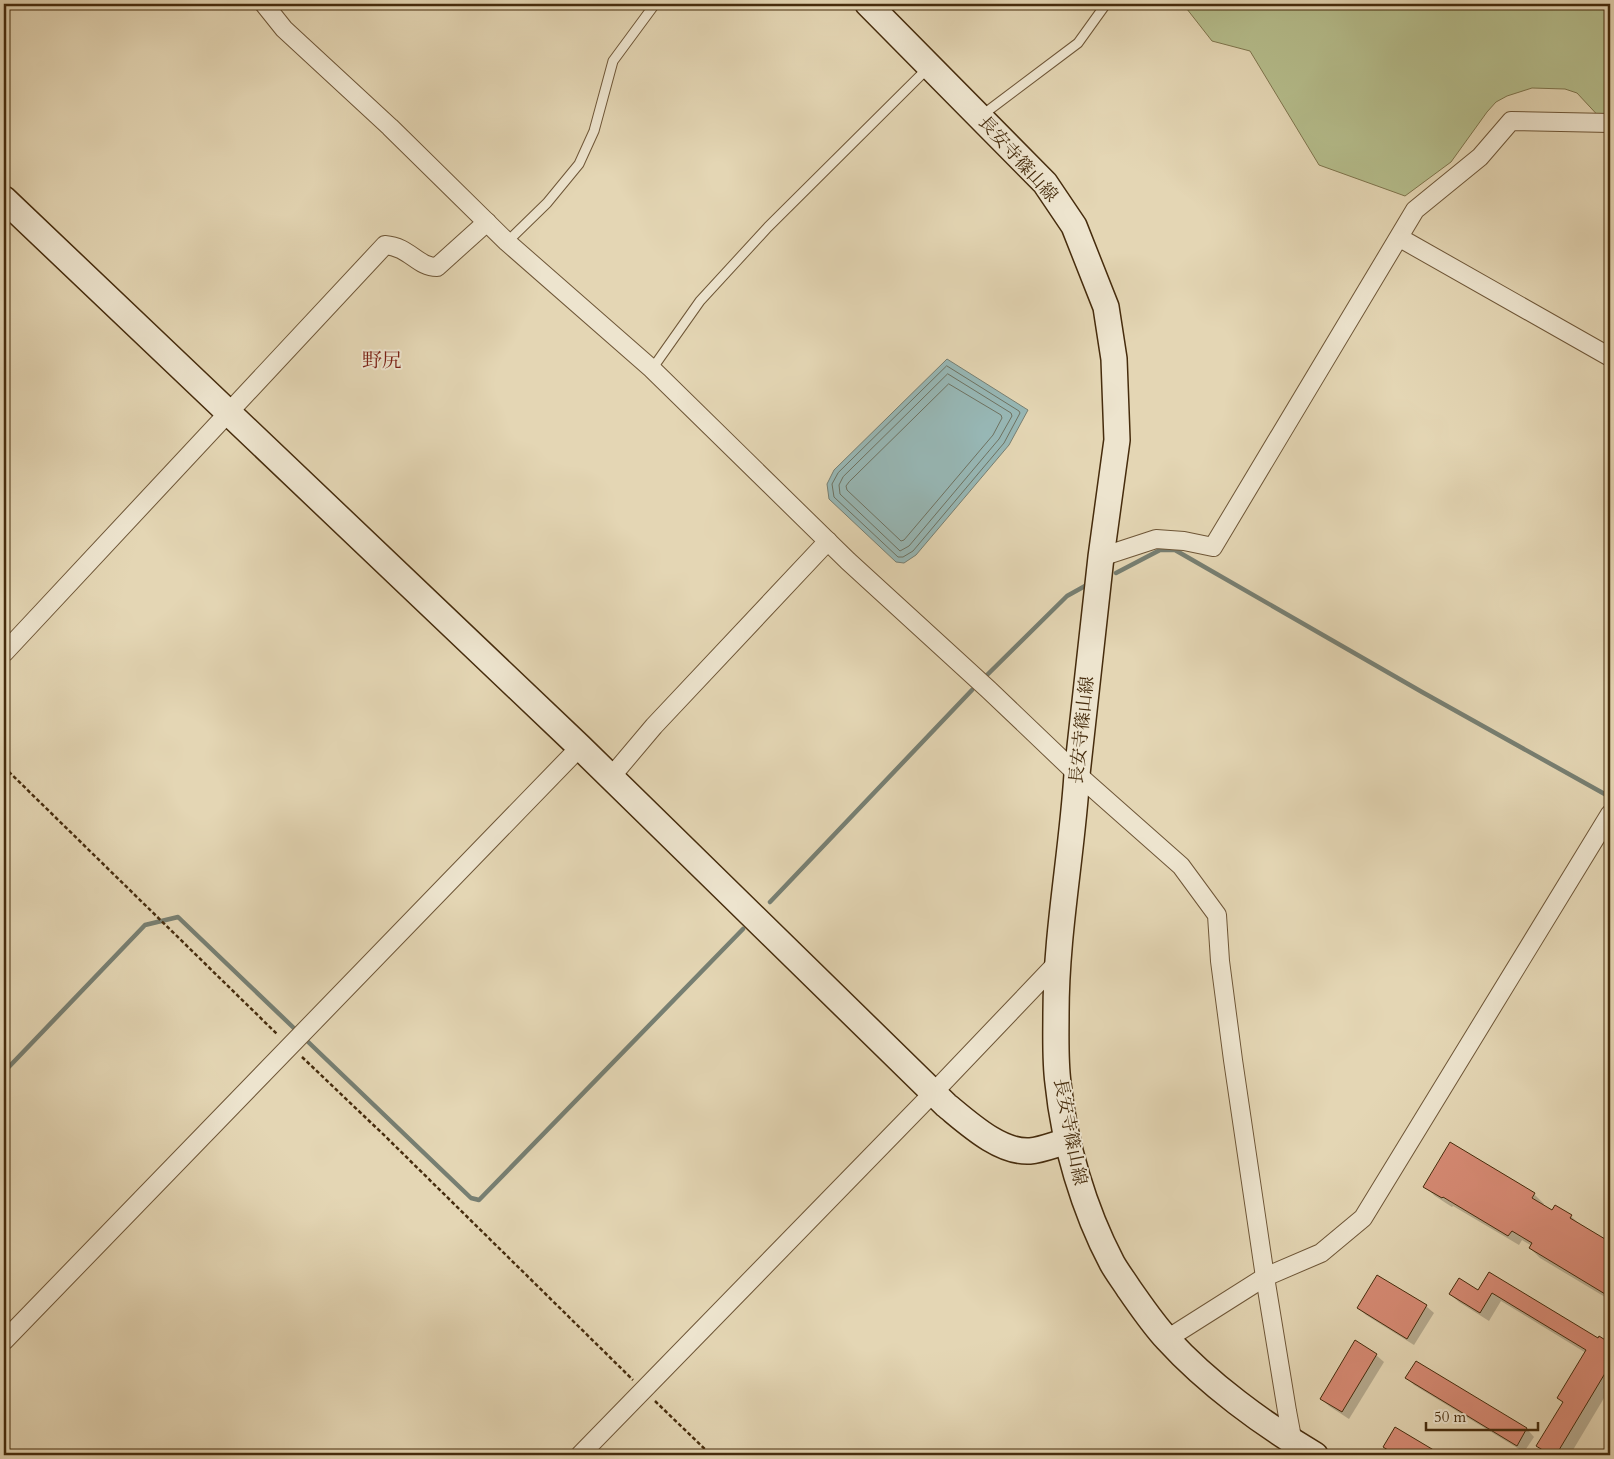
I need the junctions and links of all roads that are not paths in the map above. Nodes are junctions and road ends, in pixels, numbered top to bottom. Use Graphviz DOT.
graph roads {
  1 [pos="264,4"];
  2 [pos="655,4"];
  3 [pos="868,4"];
  4 [pos="1106,4"];
  5 [pos="930,67"];
  6 [pos="980,116"];
  7 [pos="1610,122"];
  8 [pos="4,199"];
  9 [pos="487,222"];
  10 [pos="1400,238"];
  11 [pos="507,242"];
  12 [pos="1610,357"];
  13 [pos="652,370"];
  14 [pos="230,412"];
  15 [pos="828,541"];
  16 [pos="1101,556"];
  17 [pos="4,653"];
  18 [pos="580,747"];
  19 [pos="1077,774"];
  20 [pos="611,777"];
  21 [pos="1610,814"];
  22 [pos="1058,962"];
  23 [pos="933,1093"];
  24 [pos="1068,1141"];
  25 [pos="1265,1277"];
  26 [pos="1167,1339"];
  27 [pos="4,1341"];
  28 [pos="1290,1449"];
  29 [pos="580,1455"];
  30 [pos="1315,1455"];
  1 -- 9 [label="street"];
  2 -- 11 [label="lane"];
  3 -- 5 [label="main road, 長安寺篠山線"];
  4 -- 6 [label="lane"];
  5 -- 6 [label="main road, 長安寺篠山線"];
  5 -- 13 [label="lane"];
  6 -- 16 [label="main road, 長安寺篠山線"];
  7 -- 10 [label="street"];
  8 -- 14 [label="main road"];
  9 -- 11 [label="street"];
  9 -- 14 [label="street"];
  10 -- 12 [label="street"];
  10 -- 16 [label="street"];
  11 -- 13 [label="street"];
  13 -- 15 [label="street"];
  14 -- 17 [label="street"];
  14 -- 18 [label="main road"];
  15 -- 19 [label="street"];
  15 -- 20 [label="street"];
  16 -- 19 [label="main road, 長安寺篠山線"];
  18 -- 20 [label="main road"];
  18 -- 27 [label="street"];
  19 -- 22 [label="main road, 長安寺篠山線"];
  19 -- 25 [label="street"];
  20 -- 23 [label="main road"];
  21 -- 25 [label="street"];
  22 -- 23 [label="street"];
  22 -- 24 [label="main road, 長安寺篠山線"];
  23 -- 24 [label="main road"];
  23 -- 29 [label="street"];
  24 -- 26 [label="main road, 長安寺篠山線"];
  25 -- 26 [label="street"];
  25 -- 28 [label="street"];
  26 -- 28 [label="main road, 長安寺篠山線"];
  28 -- 30 [label="main road, 長安寺篠山線"];
}
